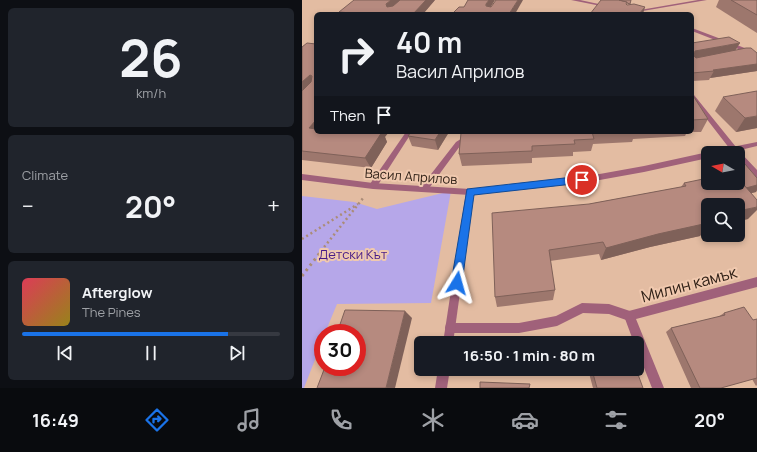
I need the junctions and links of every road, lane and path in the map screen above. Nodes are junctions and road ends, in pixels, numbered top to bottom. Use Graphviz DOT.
graph roads {
  1 [pos="572,0"];
  2 [pos="705,0"];
  3 [pos="609,7"];
  4 [pos="624,9"];
  5 [pos="629,12"];
  6 [pos="694,30"];
  7 [pos="750,50"];
  8 [pos="741,53"];
  9 [pos="757,58"];
  10 [pos="694,98"];
  11 [pos="700,106"];
  12 [pos="694,108"];
  13 [pos="408,134"];
  14 [pos="465,134"];
  15 [pos="474,134"];
  16 [pos="458,144"];
  17 [pos="757,144"];
  18 [pos="731,146"];
  19 [pos="745,149"];
  20 [pos="701,157"];
  21 [pos="745,162"];
  22 [pos="757,175"];
  23 [pos="302,177"];
  24 [pos="373,186"];
  25 [pos="424,189"];
  26 [pos="470,192"];
  27 [pos="360,203"];
  28 [pos="302,239"];
  29 [pos="302,276"];
  30 [pos="757,282"];
  31 [pos="629,316"];
  32 [pos="450,328"];
  33 [pos="449,336"];
  34 [pos="443,376"];
  35 [pos="441,388"];
  36 [pos="658,388"];
  1 -- 3 [label="street"];
  2 -- 5 [label="street"];
  4 -- 5 [label="street"];
  6 -- 7 [label="street"];
  7 -- 8 [label="street"];
  7 -- 9 [label="street"];
  10 -- 11 [label="street"];
  11 -- 12 [label="street"];
  11 -- 18 [label="street"];
  13 -- 24 [label="street"];
  14 -- 16 [label="street"];
  15 -- 16 [label="street"];
  16 -- 25 [label="street"];
  17 -- 19 [label="street"];
  20 -- 26 [label="street, Васил Априлов"];
  21 -- 22 [label="street"];
  23 -- 24 [label="street, Васил Априлов"];
  24 -- 25 [label="street, Васил Априлов"];
  24 -- 27 [label="path"];
  25 -- 26 [label="street, Васил Априлов"];
  26 -- 32 [label="street"];
  27 -- 28 [label="path"];
  27 -- 29 [label="path"];
  30 -- 31 [label="street, Милин камък"];
  31 -- 32 [label="street"];
  31 -- 36 [label="street"];
  32 -- 33 [label="street"];
  34 -- 35 [label="street"];
}
